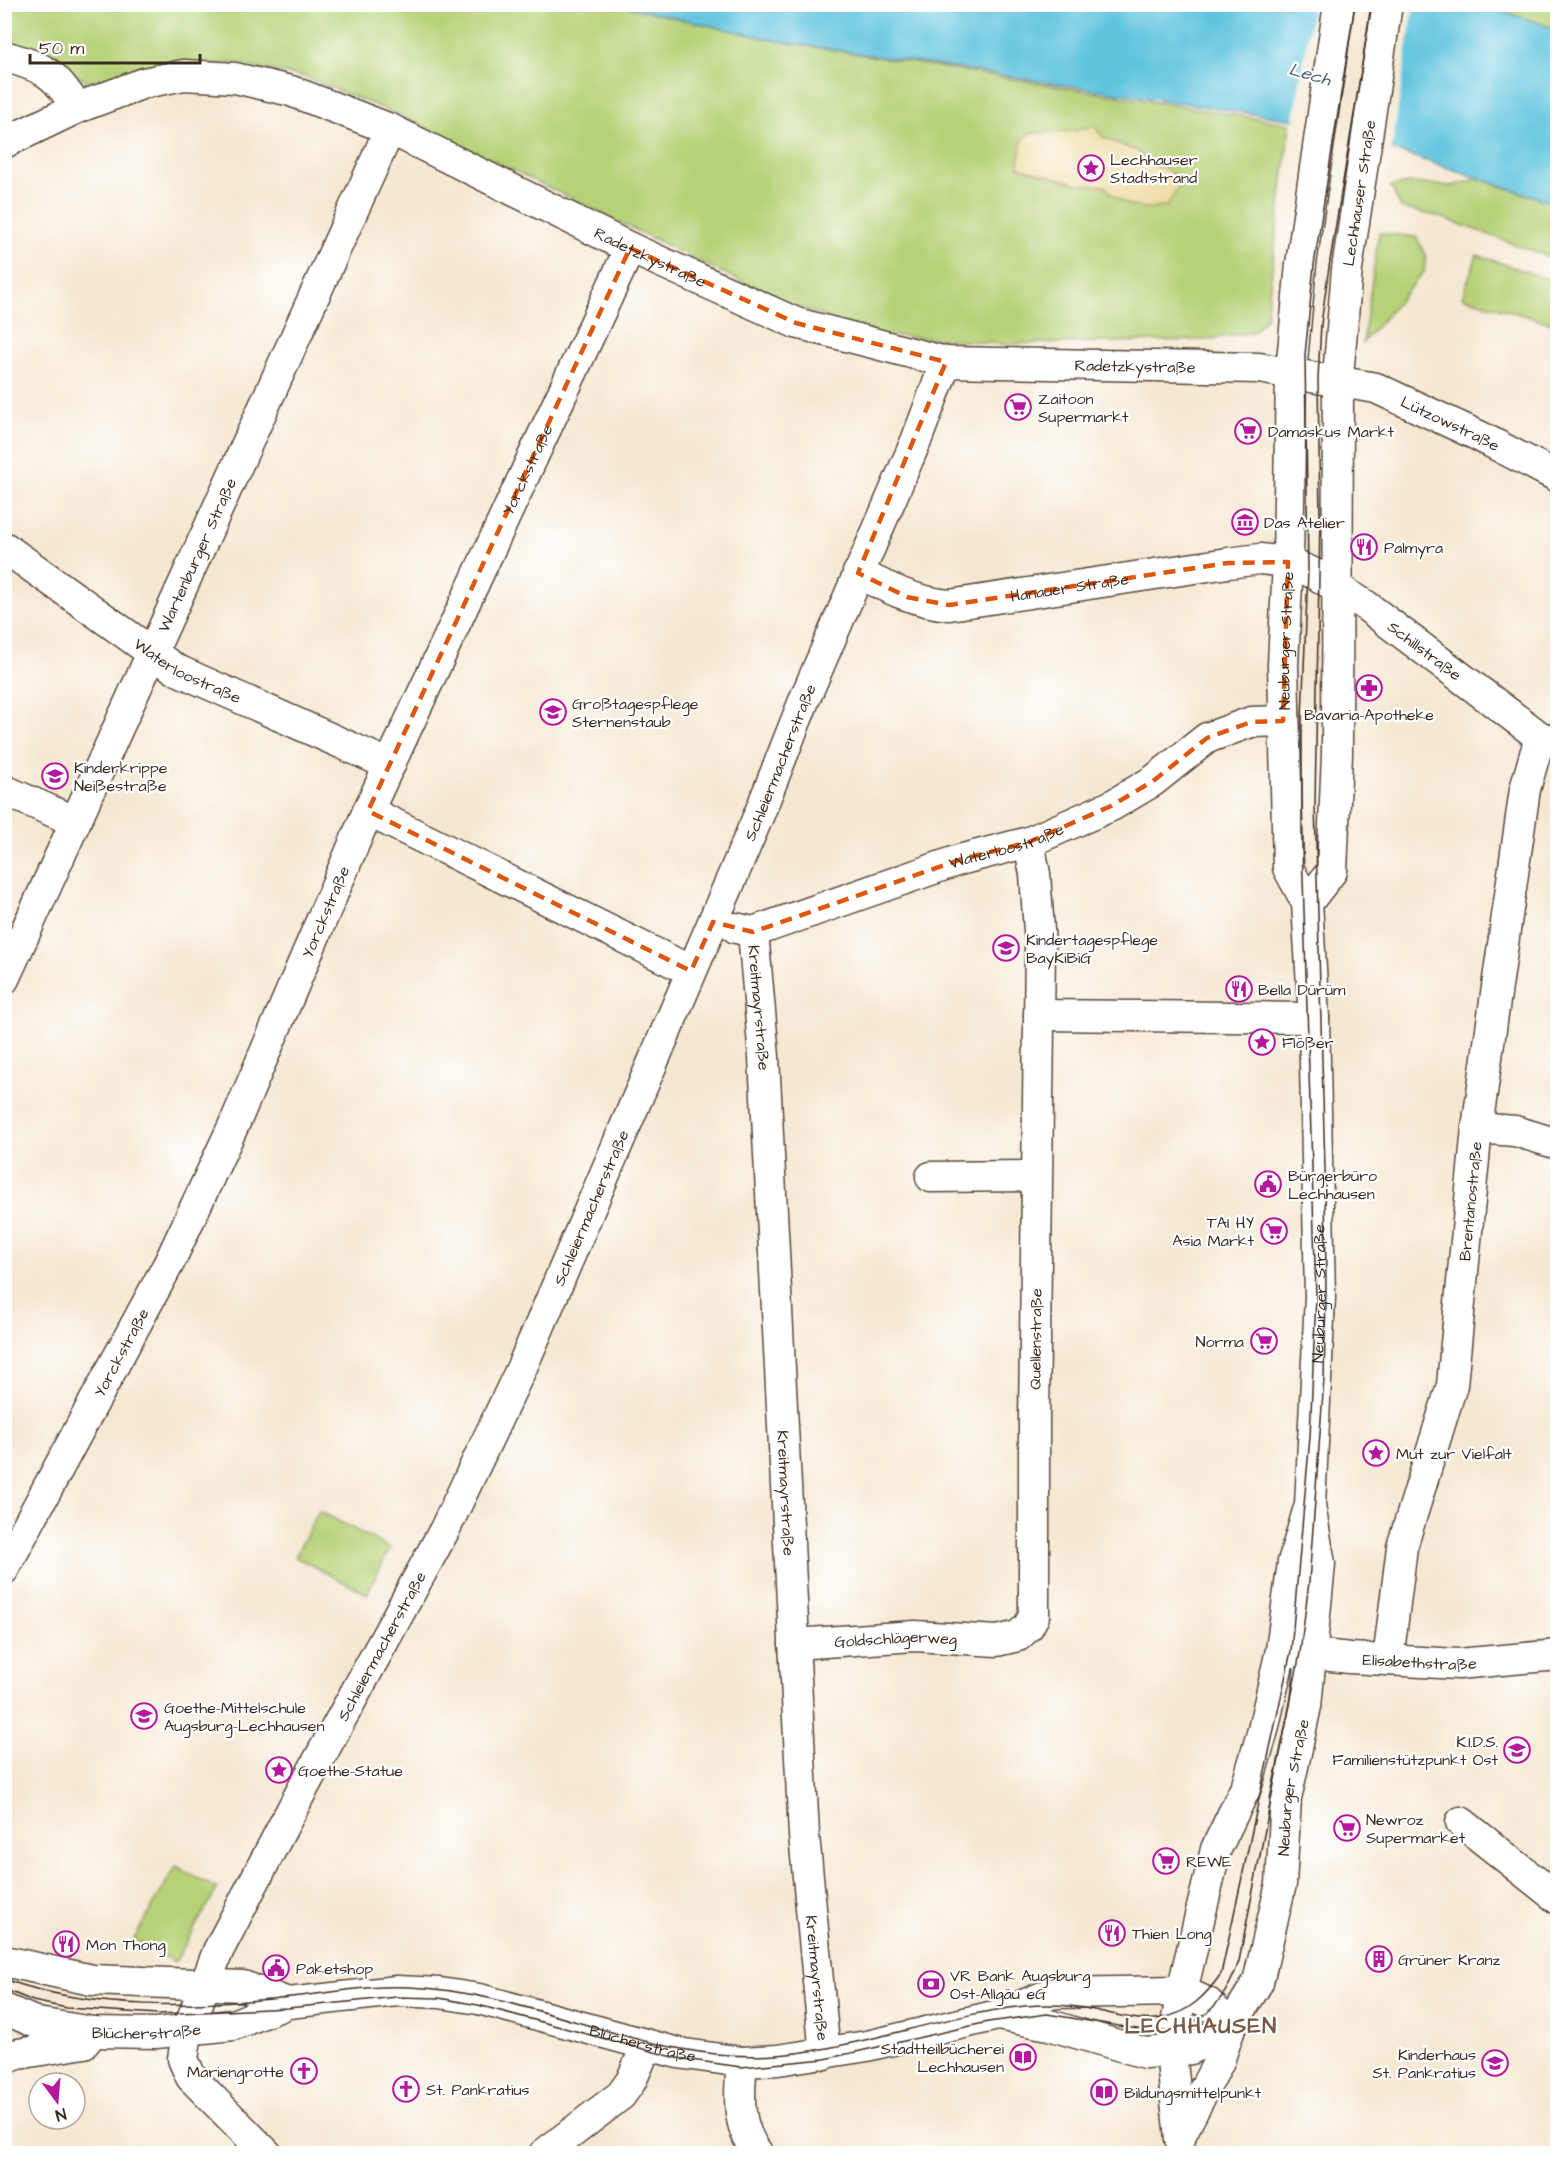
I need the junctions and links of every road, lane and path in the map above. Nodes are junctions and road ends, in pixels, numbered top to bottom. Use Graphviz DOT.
graph roads {
  1 [pos="1339,4"];
  2 [pos="1387,4"];
  3 [pos="4,56"];
  4 [pos="77,108"];
  5 [pos="390,129"];
  6 [pos="4,143"];
  7 [pos="630,248"];
  8 [pos="946,362"];
  9 [pos="1291,372"];
  10 [pos="1338,381"];
  11 [pos="1557,477"];
  12 [pos="4,547"];
  13 [pos="1288,562"];
  14 [pos="858,573"];
  15 [pos="1337,587"];
  16 [pos="152,652"];
  17 [pos="1283,722"];
  18 [pos="1549,740"];
  19 [pos="390,765"];
  20 [pos="4,790"];
  21 [pos="368,811"];
  22 [pos="74,821"];
  23 [pos="1029,842"];
  24 [pos="1307,903"];
  25 [pos="712,922"];
  26 [pos="753,932"];
  27 [pos="691,971"];
  28 [pos="4,979"];
  29 [pos="1039,1015"];
  30 [pos="1314,1018"];
  31 [pos="1477,1128"];
  32 [pos="1557,1144"];
  33 [pos="1036,1176"];
  34 [pos="931,1177"];
  35 [pos="1310,1505"];
  36 [pos="4,1569"];
  37 [pos="997,1641"];
  38 [pos="794,1644"];
  39 [pos="1281,1650"];
  40 [pos="1313,1654"];
  41 [pos="1557,1655"];
  42 [pos="1388,1660"];
  43 [pos="1461,1822"];
  44 [pos="1557,1899"];
  45 [pos="6,1967"];
  46 [pos="204,1986"];
  47 [pos="1182,1991"];
  48 [pos="288,2003"];
  49 [pos="4,2009"];
  50 [pos="998,2015"];
  51 [pos="1231,2026"];
  52 [pos="93,2032"];
  53 [pos="188,2032"];
  54 [pos="647,2045"];
  55 [pos="1171,2052"];
  56 [pos="825,2054"];
  57 [pos="4,2059"];
  58 [pos="742,2062"];
  59 [pos="1180,2144"];
  60 [pos="267,2154"];
  61 [pos="544,2154"];
  62 [pos="758,2154"];
  1 -- 9 [label="street"];
  2 -- 10 [label="street, Lechhauser Straße"];
  3 -- 4 [label="street"];
  4 -- 5 [label="street, Radetzkystraße"];
  4 -- 6 [label="street, Radetzkystraße"];
  5 -- 7 [label="street, Radetzkystraße"];
  5 -- 16 [label="street, Wartenburger Straße"];
  7 -- 8 [label="street, Radetzkystraße"];
  7 -- 19 [label="street, Yorckstraße"];
  8 -- 9 [label="street, Radetzkystraße"];
  8 -- 14 [label="street, Schleiermacherstraße"];
  9 -- 10 [label="street, Radetzkystraße"];
  9 -- 13 [label="street, Neuburger Straße"];
  10 -- 11 [label="street, Lützowstraße"];
  10 -- 15 [label="street"];
  12 -- 16 [label="street, Waterloostraße"];
  13 -- 14 [label="street, Hanauer Straße"];
  13 -- 15 [label="street, Schillstraße"];
  13 -- 17 [label="street, Neuburger Straße"];
  14 -- 25 [label="street, Schleiermacherstraße"];
  15 -- 18 [label="street, Schillstraße"];
  15 -- 24 [label="street"];
  16 -- 19 [label="street, Waterloostraße"];
  16 -- 22 [label="street, Wartenburger Straße"];
  17 -- 23 [label="street, Waterloostraße"];
  17 -- 24 [label="street, Neuburger Straße"];
  18 -- 31 [label="street, Brentanostraße"];
  19 -- 21 [label="street, Yorckstraße"];
  20 -- 22 [label="street"];
  21 -- 27 [label="street"];
  21 -- 36 [label="street, Yorckstraße"];
  22 -- 28 [label="street, Wartenburger Straße"];
  23 -- 26 [label="street, Waterloostraße"];
  23 -- 29 [label="street, Quellenstraße"];
  24 -- 30 [label="street, Neuburger Straße"];
  25 -- 26 [label="street"];
  25 -- 27 [label="street, Schleiermacherstraße"];
  26 -- 38 [label="street, Kreitmayrstraße"];
  27 -- 46 [label="street, Schleiermacherstraße"];
  29 -- 30 [label="street"];
  29 -- 33 [label="street, Quellenstraße"];
  30 -- 35 [label="street, Neuburger Straße"];
  31 -- 32 [label="street"];
  31 -- 42 [label="street, Brentanostraße"];
  33 -- 34 [label="street"];
  33 -- 37 [label="street, Quellenstraße"];
  35 -- 39 [label="street, Neuburger Straße"];
  35 -- 40 [label="street, Neuburger Straße"];
  37 -- 38 [label="street, Goldschlägerweg"];
  38 -- 56 [label="street, Kreitmayrstraße"];
  39 -- 40 [label="street, Elisabethstraße"];
  39 -- 47 [label="street, Neuburger Straße"];
  40 -- 42 [label="street, Elisabethstraße"];
  40 -- 51 [label="street, Neuburger Straße"];
  41 -- 42 [label="street, Elisabethstraße"];
  43 -- 44 [label="street"];
  45 -- 46 [label="street, Blücherstraße"];
  46 -- 48 [label="street, Blücherstraße"];
  46 -- 53 [label="street, Schleiermacherstraße"];
  47 -- 50 [label="street, Blücherstraße"];
  47 -- 51 [label="street"];
  47 -- 55 [label="street, Neuburger Straße"];
  48 -- 53 [label="street, Blücherstraße"];
  48 -- 54 [label="street, Blücherstraße"];
  49 -- 52 [label="street, Blücherstraße"];
  50 -- 55 [label="street, Blücherstraße"];
  50 -- 56 [label="street, Blücherstraße"];
  51 -- 55 [label="street, Neuburger Straße"];
  51 -- 59 [label="street, Neuburger Straße"];
  52 -- 53 [label="street, Blücherstraße"];
  52 -- 57 [label="street"];
  53 -- 60 [label="street, Schleiermacherstraße"];
  54 -- 58 [label="street, Blücherstraße"];
  54 -- 61 [label="street"];
  55 -- 59 [label="street, Neuburger Straße"];
  56 -- 58 [label="street, Blücherstraße"];
  58 -- 62 [label="street"];
}
